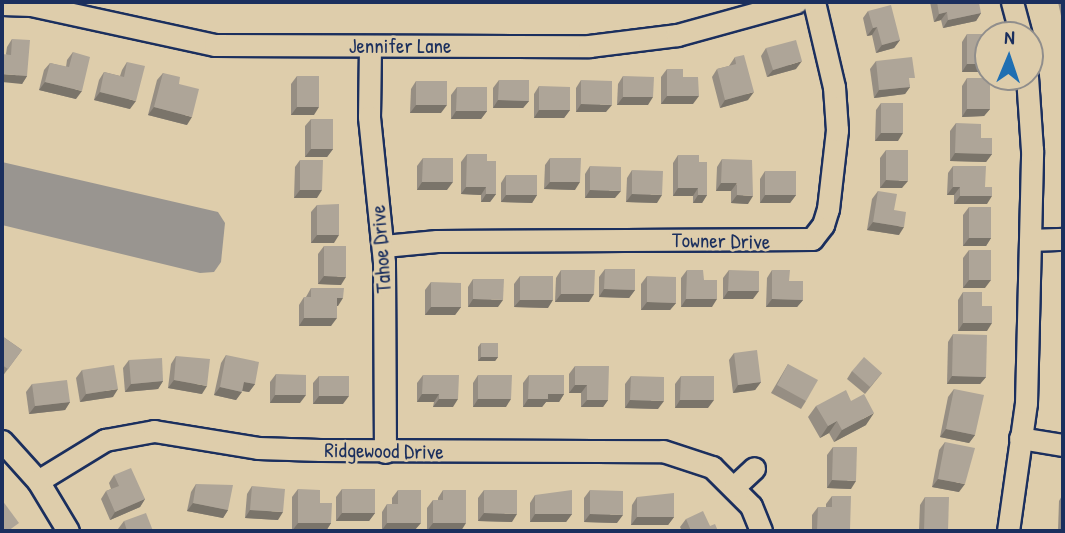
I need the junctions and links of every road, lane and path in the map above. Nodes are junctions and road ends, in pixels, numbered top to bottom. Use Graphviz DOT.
graph roads {
  1 [pos="797,2"];
  2 [pos="814,2"];
  3 [pos="1012,2"];
  4 [pos="2,4"];
  5 [pos="1017,21"];
  6 [pos="370,46"];
  7 [pos="1027,91"];
  8 [pos="1063,239"];
  9 [pos="1031,240"];
  10 [pos="384,246"];
  11 [pos="1020,438"];
  12 [pos="2,441"];
  13 [pos="1063,445"];
  14 [pos="385,452"];
  15 [pos="754,468"];
  16 [pos="38,481"];
  17 [pos="735,486"];
  18 [pos="68,531"];
  19 [pos="761,531"];
  20 [pos="1008,531"];
  1 -- 6 [label="street, Jennifer Lane"];
  2 -- 10 [label="street, Towner Drive"];
  3 -- 5 [label="street"];
  4 -- 6 [label="street, Jennifer Lane"];
  6 -- 10 [label="street, Tahoe Drive"];
  7 -- 9 [label="street"];
  8 -- 9 [label="street"];
  9 -- 11 [label="street"];
  10 -- 14 [label="street, Tahoe Drive"];
  11 -- 13 [label="street"];
  11 -- 20 [label="street"];
  12 -- 16 [label="street"];
  14 -- 16 [label="street, Ridgewood Drive"];
  14 -- 17 [label="street, Ridgewood Drive"];
  15 -- 17 [label="street"];
  16 -- 18 [label="street"];
  17 -- 19 [label="street, Ridgewood Drive"];
}
